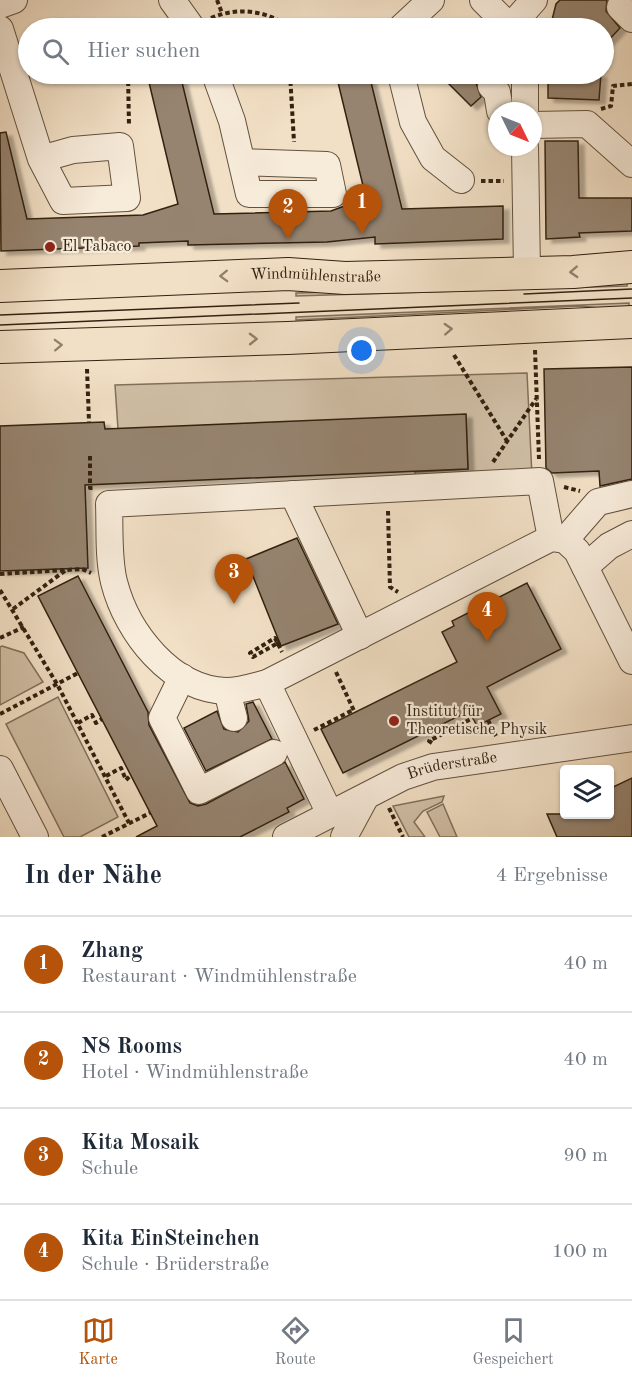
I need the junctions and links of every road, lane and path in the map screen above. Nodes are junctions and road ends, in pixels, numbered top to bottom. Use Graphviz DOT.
graph roads {
  1 [pos="14,0"];
  2 [pos="172,0"];
  3 [pos="217,0"];
  4 [pos="431,0"];
  5 [pos="483,0"];
  6 [pos="534,0"];
  7 [pos="0,5"];
  8 [pos="222,13"];
  9 [pos="185,18"];
  10 [pos="212,18"];
  11 [pos="277,18"];
  12 [pos="412,18"];
  13 [pos="501,18"];
  14 [pos="519,18"];
  15 [pos="0,28"];
  16 [pos="128,84"];
  17 [pos="219,84"];
  18 [pos="291,84"];
  19 [pos="403,84"];
  20 [pos="525,84"];
  21 [pos="632,84"];
  22 [pos="491,86"];
  23 [pos="499,102"];
  24 [pos="525,102"];
  25 [pos="604,106"];
  26 [pos="542,125"];
  27 [pos="120,146"];
  28 [pos="525,156"];
  29 [pos="40,159"];
  30 [pos="242,162"];
  31 [pos="295,162"];
  32 [pos="632,164"];
  33 [pos="461,180"];
  34 [pos="632,267"];
  35 [pos="526,272"];
  36 [pos="0,286"];
  37 [pos="632,322"];
  38 [pos="535,343"];
  39 [pos="0,347"];
  40 [pos="450,347"];
  41 [pos="87,364"];
  42 [pos="537,397"];
  43 [pos="88,422"];
  44 [pos="507,441"];
  45 [pos="90,456"];
  46 [pos="540,481"];
  47 [pos="477,485"];
  48 [pos="100,488"];
  49 [pos="388,489"];
  50 [pos="293,494"];
  51 [pos="632,494"];
  52 [pos="598,502"];
  53 [pos="632,534"];
  54 [pos="558,539"];
  55 [pos="585,567"];
  56 [pos="66,570"];
  57 [pos="0,574"];
  58 [pos="114,582"];
  59 [pos="0,590"];
  60 [pos="420,605"];
  61 [pos="13,609"];
  62 [pos="24,627"];
  63 [pos="360,636"];
  64 [pos="0,638"];
  65 [pos="278,643"];
  66 [pos="282,652"];
  67 [pos="327,653"];
  68 [pos="632,661"];
  69 [pos="78,673"];
  70 [pos="182,677"];
  71 [pos="57,684"];
  72 [pos="267,684"];
  73 [pos="227,691"];
  74 [pos="0,714"];
  75 [pos="234,718"];
  76 [pos="473,718"];
  77 [pos="102,719"];
  78 [pos="78,723"];
  79 [pos="495,733"];
  80 [pos="485,735"];
  81 [pos="632,738"];
  82 [pos="438,742"];
  83 [pos="284,746"];
  84 [pos="0,769"];
  85 [pos="131,775"];
  86 [pos="106,776"];
  87 [pos="372,794"];
  88 [pos="150,813"];
  89 [pos="330,814"];
  90 [pos="129,824"];
  91 [pos="115,830"];
  92 [pos="35,837"];
  93 [pos="102,837"];
  94 [pos="118,837"];
  95 [pos="286,837"];
  96 [pos="344,837"];
  97 [pos="403,837"];
  1 -- 7 [label="street"];
  2 -- 9 [label="street"];
  3 -- 8 [label="path"];
  4 -- 12 [label="street"];
  5 -- 13 [label="street"];
  6 -- 14 [label="street"];
  8 -- 10 [label="path"];
  8 -- 11 [label="path"];
  15 -- 29 [label="street"];
  16 -- 27 [label="path"];
  17 -- 30 [label="street"];
  18 -- 31 [label="path"];
  19 -- 33 [label="street"];
  20 -- 24 [label="street"];
  21 -- 25 [label="path"];
  22 -- 23 [label="street"];
  26 -- 32 [label="street"];
  27 -- 29 [label="street"];
  27 -- 29 [label="street"];
  28 -- 35 [label="street"];
  30 -- 31 [label="street"];
  30 -- 31 [label="street"];
  34 -- 35 [label="main road, Windmühlenstraße, one-way"];
  35 -- 36 [label="main road, Windmühlenstraße, one-way"];
  39 -- 37 [label="main road, one-way"];
  38 -- 42 [label="path"];
  40 -- 44 [label="path"];
  41 -- 43 [label="path"];
  42 -- 44 [label="path"];
  42 -- 46 [label="path"];
  44 -- 47 [label="path"];
  45 -- 48 [label="path"];
  46 -- 47 [label="street"];
  46 -- 52 [label="path"];
  46 -- 54 [label="street"];
  47 -- 49 [label="street"];
  49 -- 50 [label="street"];
  49 -- 60 [label="path"];
  50 -- 58 [label="street"];
  50 -- 63 [label="street"];
  51 -- 52 [label="street"];
  52 -- 54 [label="street"];
  53 -- 55 [label="street"];
  54 -- 55 [label="street"];
  54 -- 60 [label="street"];
  55 -- 68 [label="street"];
  56 -- 57 [label="path"];
  56 -- 58 [label="path"];
  56 -- 61 [label="path"];
  58 -- 70 [label="street"];
  59 -- 61 [label="path"];
  60 -- 63 [label="street"];
  61 -- 62 [label="path"];
  62 -- 64 [label="path"];
  62 -- 71 [label="path"];
  63 -- 67 [label="street"];
  65 -- 66 [label="path"];
  67 -- 72 [label="street"];
  67 -- 83 [label="path"];
  69 -- 71 [label="path"];
  70 -- 73 [label="street"];
  70 -- 83 [label="street"];
  71 -- 74 [label="path"];
  71 -- 78 [label="path"];
  72 -- 73 [label="street"];
  72 -- 83 [label="street"];
  73 -- 75 [label="street"];
  76 -- 82 [label="path"];
  77 -- 78 [label="path"];
  78 -- 86 [label="path"];
  79 -- 80 [label="path"];
  81 -- 87 [label="street, Brüderstraße"];
  83 -- 89 [label="street"];
  84 -- 92 [label="street"];
  85 -- 86 [label="path"];
  86 -- 90 [label="path"];
  87 -- 89 [label="street, Brüderstraße"];
  87 -- 96 [label="street"];
  87 -- 97 [label="path"];
  88 -- 90 [label="path"];
  89 -- 95 [label="street, Brüderstraße"];
  90 -- 91 [label="path"];
  91 -- 93 [label="path"];
  91 -- 94 [label="path"];
}
